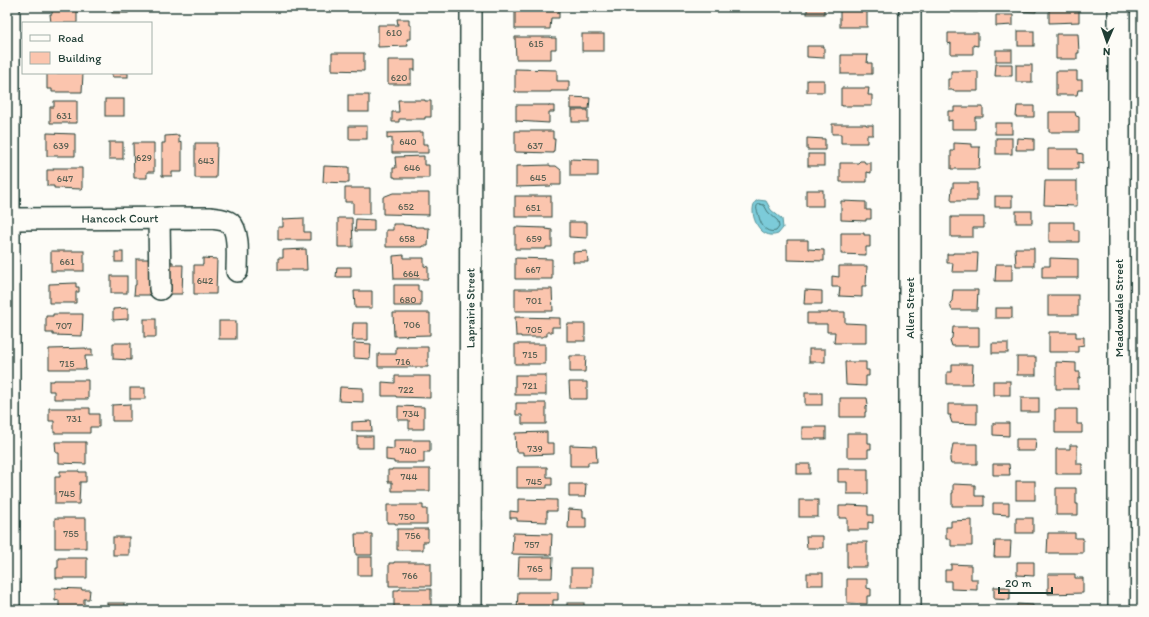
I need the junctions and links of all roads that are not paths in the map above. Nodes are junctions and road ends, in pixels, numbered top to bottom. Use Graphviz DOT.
graph roads {
  1 [pos="9,7"];
  2 [pos="471,7"];
  3 [pos="910,7"];
  4 [pos="1119,7"];
  5 [pos="9,218"];
  6 [pos="160,218"];
  7 [pos="237,271"];
  8 [pos="160,289"];
  9 [pos="9,610"];
  10 [pos="470,610"];
  11 [pos="910,610"];
  12 [pos="1119,610"];
  1 -- 5 [label="street"];
  2 -- 10 [label="street, Laprairie Street"];
  3 -- 11 [label="street, Allen Street"];
  4 -- 12 [label="street, Meadowdale Street"];
  5 -- 6 [label="street, Hancock Court"];
  5 -- 9 [label="street"];
  6 -- 7 [label="street, Hancock Court"];
  6 -- 8 [label="street"];
}
